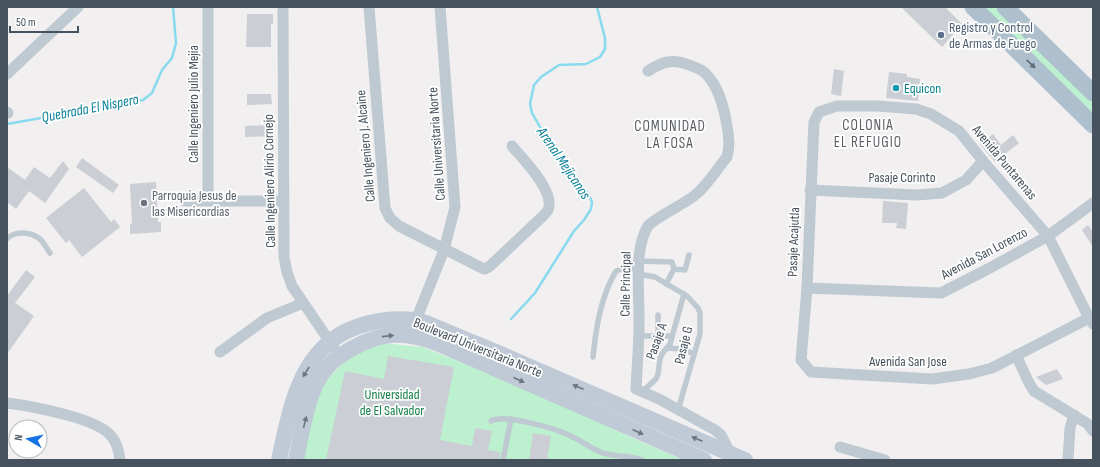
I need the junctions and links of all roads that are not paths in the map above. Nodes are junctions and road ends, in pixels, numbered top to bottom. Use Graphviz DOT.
graph roads {
  1 [pos="78,7"];
  2 [pos="208,7"];
  3 [pos="283,7"];
  4 [pos="369,7"];
  5 [pos="440,7"];
  6 [pos="973,7"];
  7 [pos="1005,7"];
  8 [pos="648,71"];
  9 [pos="7,74"];
  10 [pos="1093,93"];
  11 [pos="820,112"];
  12 [pos="1093,125"];
  13 [pos="512,146"];
  14 [pos="983,161"];
  15 [pos="810,190"];
  16 [pos="185,201"];
  17 [pos="208,201"];
  18 [pos="283,201"];
  19 [pos="1093,203"];
  20 [pos="1048,236"];
  21 [pos="7,239"];
  22 [pos="444,250"];
  23 [pos="50,253"];
  24 [pos="689,255"];
  25 [pos="639,268"];
  26 [pos="674,269"];
  27 [pos="666,284"];
  28 [pos="807,288"];
  29 [pos="684,294"];
  30 [pos="303,303"];
  31 [pos="658,315"];
  32 [pos="416,320"];
  33 [pos="1091,321"];
  34 [pos="639,336"];
  35 [pos="658,336"];
  36 [pos="672,336"];
  37 [pos="330,342"];
  38 [pos="667,348"];
  39 [pos="220,352"];
  40 [pos="694,354"];
  41 [pos="340,355"];
  42 [pos="1016,356"];
  43 [pos="593,357"];
  44 [pos="811,372"];
  45 [pos="642,392"];
  46 [pos="7,403"];
  47 [pos="678,410"];
  48 [pos="1074,415"];
  49 [pos="511,419"];
  50 [pos="491,421"];
  51 [pos="1093,431"];
  52 [pos="840,447"];
  53 [pos="730,453"];
  54 [pos="120,460"];
  55 [pos="279,460"];
  56 [pos="296,460"];
  57 [pos="503,460"];
  58 [pos="642,460"];
  59 [pos="704,460"];
  60 [pos="746,460"];
  61 [pos="885,460"];
  62 [pos="1068,460"];
  1 -- 9 [label="street"];
  2 -- 17 [label="street, Calle Ingeniero Julio Mejía"];
  3 -- 18 [label="street, Calle Ingeniero Alirio Cornejo"];
  4 -- 22 [label="street, Calle Ingeniero J. Alcaine"];
  5 -- 22 [label="street, Calle Universitaria Norte"];
  6 -- 12 [label="main road, one-way"];
  7 -- 10 [label="main road"];
  8 -- 25 [label="street, Calle Principal"];
  11 -- 14 [label="street, Avenida Puntarenas"];
  11 -- 15 [label="street, Pasaje Acajutla"];
  13 -- 22 [label="street, Calle Ingeniero J. Alcaine"];
  14 -- 15 [label="street, Pasaje Corinto"];
  14 -- 20 [label="street, Avenida Puntarenas"];
  15 -- 28 [label="street, Pasaje Acajutla"];
  16 -- 17 [label="street"];
  17 -- 18 [label="street"];
  18 -- 30 [label="street, Calle Ingeniero Alirio Cornejo"];
  19 -- 20 [label="street, Avenida San Lorenzo"];
  20 -- 28 [label="street, Avenida San Lorenzo"];
  20 -- 33 [label="street, Avenida Puntarenas"];
  21 -- 23 [label="lane"];
  22 -- 32 [label="street, Calle Universitaria Norte"];
  24 -- 26 [label="lane"];
  25 -- 26 [label="lane"];
  25 -- 27 [label="lane, Pasaje G"];
  25 -- 34 [label="street, Calle Principal"];
  25 -- 43 [label="lane"];
  26 -- 27 [label="lane"];
  27 -- 29 [label="lane, Pasaje G"];
  28 -- 44 [label="street, Pasaje Acajutla"];
  29 -- 36 [label="lane, Pasaje A"];
  29 -- 40 [label="lane, Pasaje G"];
  30 -- 37 [label="street, Calle Ingeniero Alirio Cornejo"];
  30 -- 39 [label="street"];
  31 -- 35 [label="lane"];
  32 -- 37 [label="main road, Boulevard Universitaria Norte"];
  53 -- 32 [label="main road, Boulevard Universitaria Norte, one-way"];
  33 -- 42 [label="street, Avenida San Jose"];
  34 -- 35 [label="lane"];
  34 -- 45 [label="street, Calle Principal"];
  35 -- 36 [label="lane"];
  36 -- 38 [label="lane, Pasaje A"];
  37 -- 41 [label="street, Calle Ingeniero Alirio Cornejo"];
  37 -- 55 [label="main road, Boulevard Universitaria Norte, one-way"];
  38 -- 40 [label="lane"];
  38 -- 45 [label="lane, Pasaje A"];
  40 -- 47 [label="lane, Pasaje G"];
  56 -- 41 [label="main road, Boulevard Universitaria Norte, one-way"];
  41 -- 59 [label="main road, Boulevard Universitaria Norte, one-way"];
  42 -- 44 [label="street, Avenida San Jose"];
  42 -- 48 [label="street"];
  45 -- 47 [label="street"];
  46 -- 54 [label="street"];
  47 -- 53 [label="street"];
  48 -- 51 [label="street"];
  48 -- 62 [label="street"];
  49 -- 50 [label="lane"];
  49 -- 57 [label="lane"];
  49 -- 58 [label="lane"];
  52 -- 61 [label="street"];
  53 -- 60 [label="main road, Boulevard Universitaria Norte"];
}
